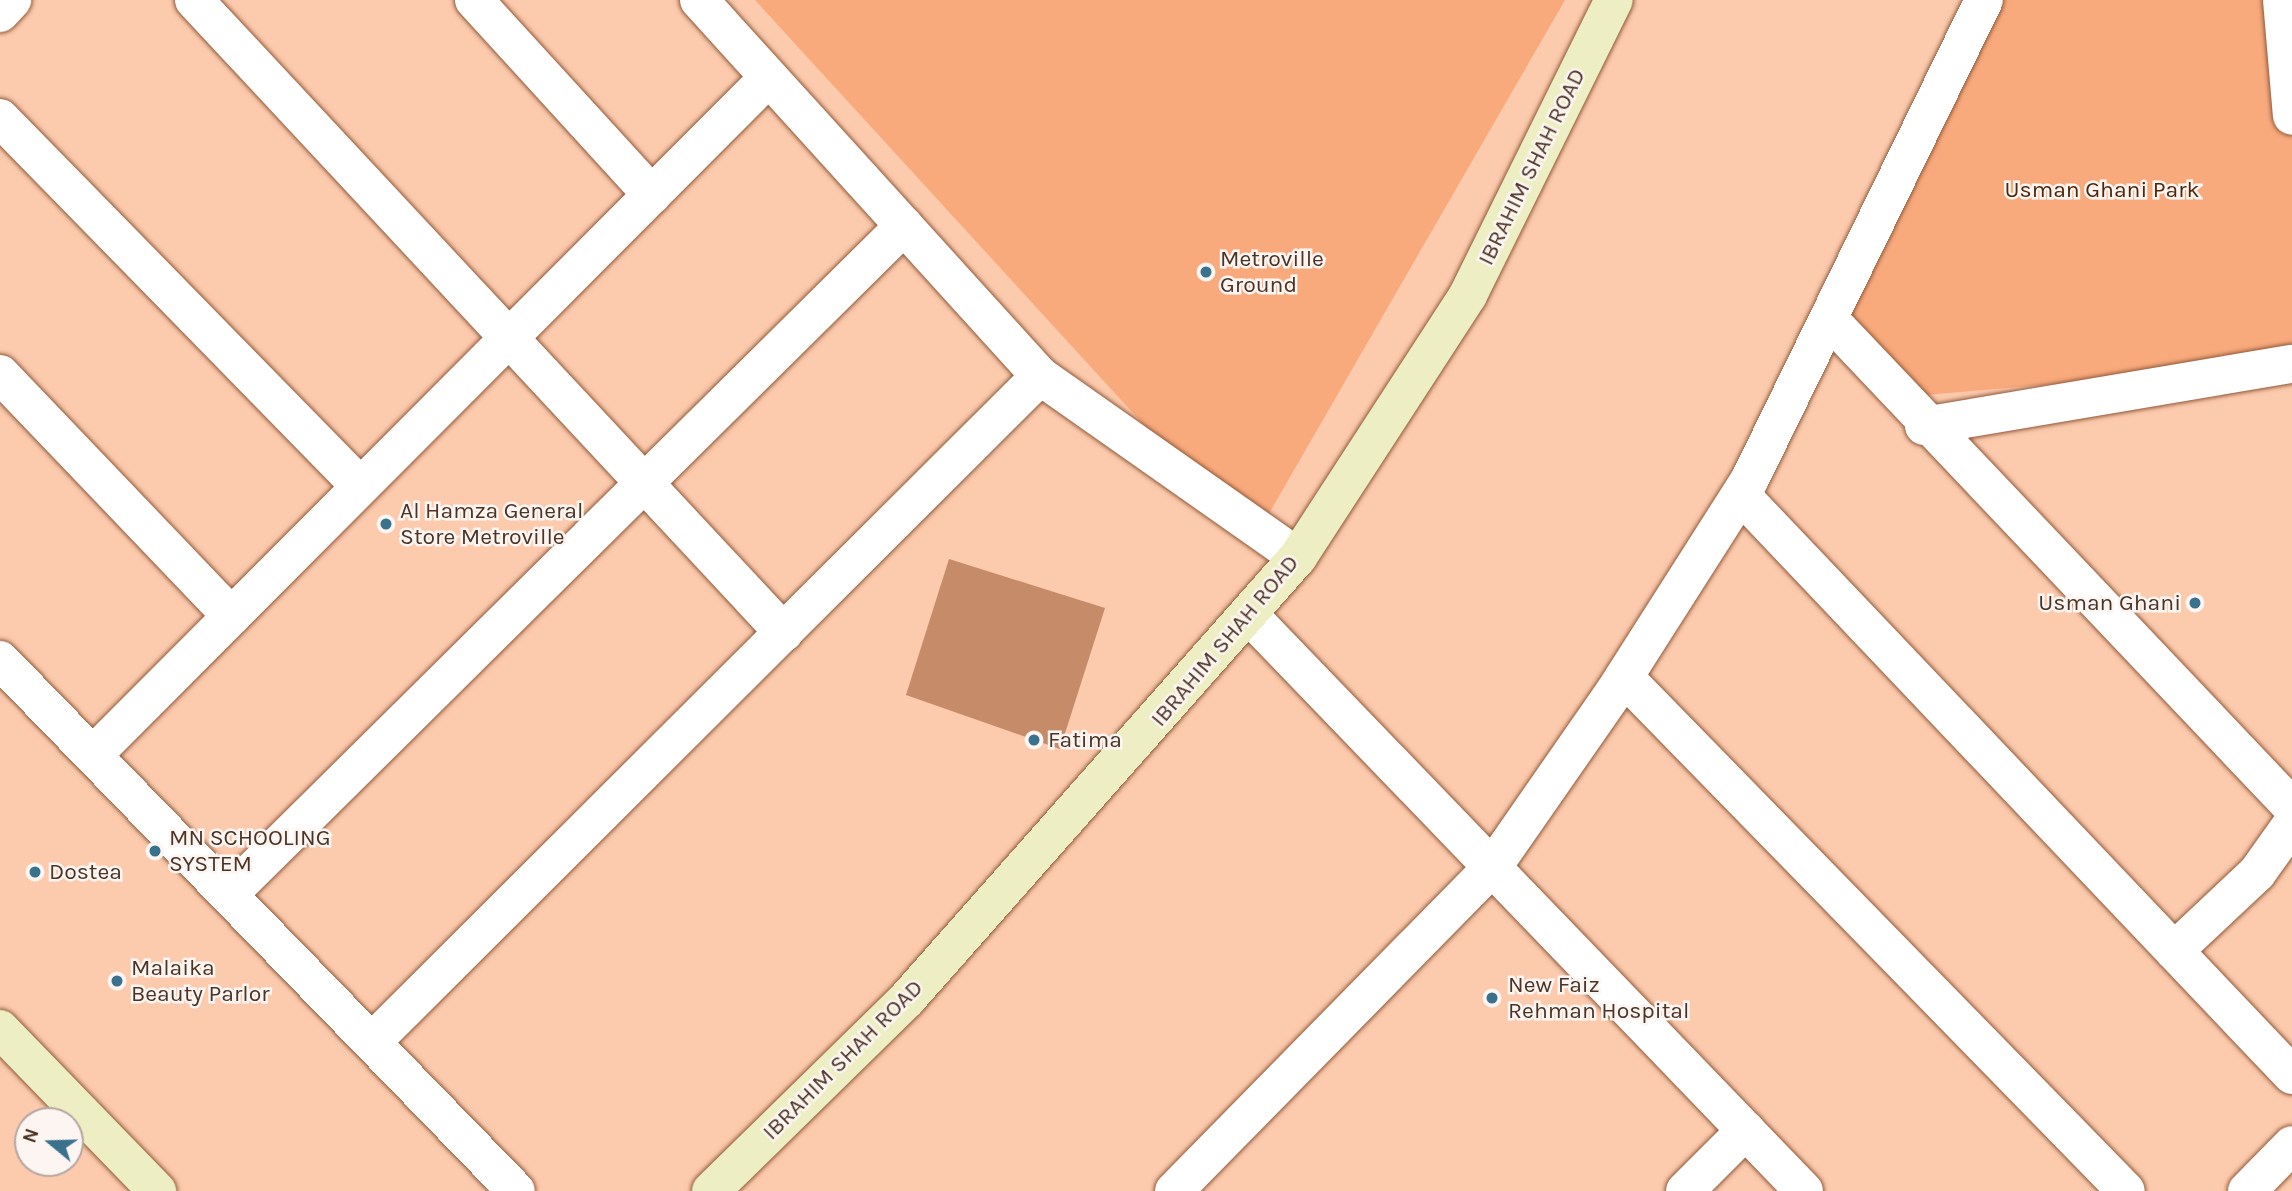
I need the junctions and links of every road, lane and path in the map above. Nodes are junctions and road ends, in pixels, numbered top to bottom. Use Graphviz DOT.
graph roads {
  1 [pos="12,0"];
  2 [pos="194,0"];
  3 [pos="474,0"];
  4 [pos="699,0"];
  5 [pos="1615,0"];
  6 [pos="1984,0"];
  7 [pos="2282,0"];
  8 [pos="0,13"];
  9 [pos="769,77"];
  10 [pos="2292,116"];
  11 [pos="0,118"];
  12 [pos="652,195"];
  13 [pos="904,226"];
  14 [pos="1829,319"];
  15 [pos="510,336"];
  16 [pos="2292,364"];
  17 [pos="0,374"];
  18 [pos="1040,376"];
  19 [pos="1924,426"];
  20 [pos="647,481"];
  21 [pos="360,486"];
  22 [pos="1741,495"];
  23 [pos="1298,557"];
  24 [pos="231,617"];
  25 [pos="1251,617"];
  26 [pos="785,633"];
  27 [pos="0,660"];
  28 [pos="1624,677"];
  29 [pos="93,755"];
  30 [pos="2292,807"];
  31 [pos="2292,824"];
  32 [pos="1494,866"];
  33 [pos="229,894"];
  34 [pos="2174,951"];
  35 [pos="0,1029"];
  36 [pos="373,1041"];
  37 [pos="2292,1075"];
  38 [pos="1746,1130"];
  39 [pos="2292,1144"];
  40 [pos="157,1191"];
  41 [pos="516,1191"];
  42 [pos="711,1191"];
  43 [pos="1174,1191"];
  44 [pos="1685,1191"];
  45 [pos="1804,1191"];
  46 [pos="2126,1191"];
  47 [pos="2247,1191"];
  1 -- 8 [label="street"];
  2 -- 15 [label="street"];
  3 -- 12 [label="street"];
  4 -- 9 [label="street"];
  5 -- 23 [label="street, IBRAHIM SHAH ROAD"];
  6 -- 14 [label="street"];
  7 -- 10 [label="street"];
  9 -- 12 [label="street"];
  9 -- 13 [label="street"];
  11 -- 21 [label="street"];
  12 -- 15 [label="street"];
  13 -- 18 [label="street"];
  13 -- 20 [label="street"];
  14 -- 19 [label="street"];
  14 -- 22 [label="street"];
  15 -- 20 [label="street"];
  15 -- 21 [label="street"];
  16 -- 19 [label="street"];
  17 -- 24 [label="street"];
  18 -- 23 [label="street"];
  18 -- 26 [label="street"];
  19 -- 30 [label="street"];
  20 -- 26 [label="street"];
  20 -- 33 [label="street"];
  21 -- 24 [label="street"];
  22 -- 28 [label="street"];
  22 -- 34 [label="street"];
  23 -- 25 [label="street, IBRAHIM SHAH ROAD"];
  24 -- 29 [label="street"];
  25 -- 32 [label="street"];
  25 -- 42 [label="street, IBRAHIM SHAH ROAD"];
  26 -- 36 [label="street"];
  27 -- 29 [label="street"];
  28 -- 32 [label="street"];
  28 -- 46 [label="street"];
  29 -- 33 [label="street"];
  31 -- 34 [label="street"];
  32 -- 38 [label="street"];
  32 -- 43 [label="street"];
  33 -- 36 [label="street"];
  34 -- 37 [label="street"];
  35 -- 40 [label="street"];
  36 -- 41 [label="street"];
  38 -- 44 [label="street"];
  38 -- 45 [label="street"];
  39 -- 47 [label="street"];
}
